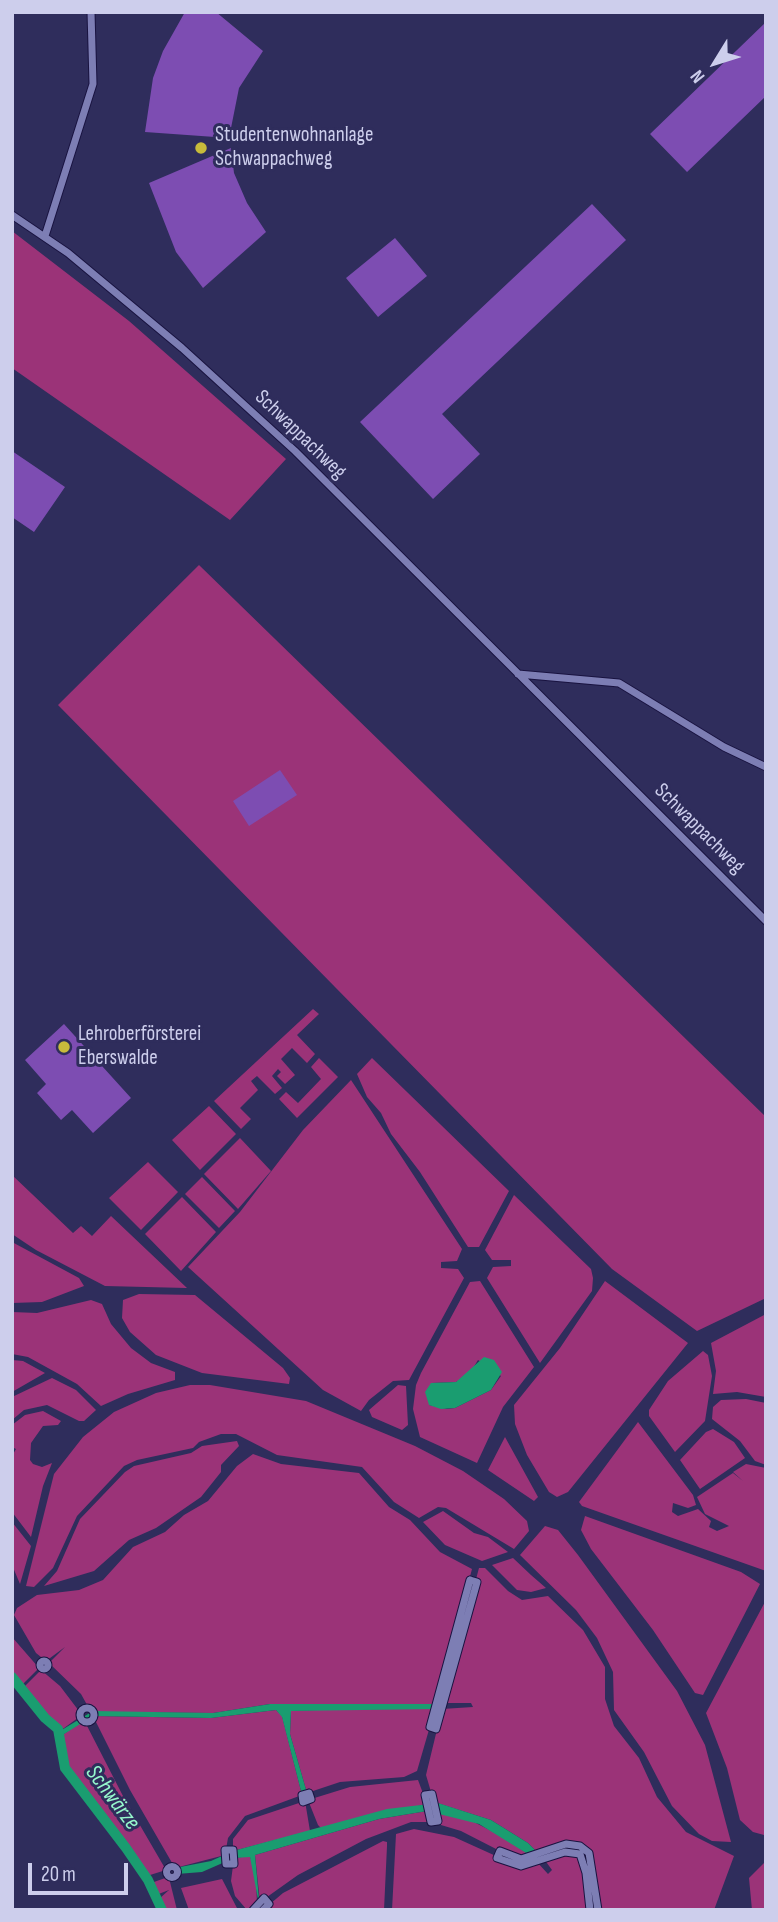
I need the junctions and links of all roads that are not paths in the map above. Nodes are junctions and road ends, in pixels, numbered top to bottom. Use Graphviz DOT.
graph roads {
  1 [pos="91,12"];
  2 [pos="12,215"];
  3 [pos="45,236"];
  4 [pos="517,674"];
  5 [pos="766,767"];
  6 [pos="766,921"];
  7 [pos="470,1580"];
  8 [pos="254,1910"];
  9 [pos="262,1910"];
  10 [pos="590,1910"];
  11 [pos="598,1910"];
  1 -- 3 [label="street"];
  2 -- 3 [label="street, Schwappachweg"];
  3 -- 4 [label="street, Schwappachweg"];
  4 -- 5 [label="street"];
  4 -- 6 [label="street, Schwappachweg"];
  7 -- 7 [label="street"];
  8 -- 9 [label="street"];
  10 -- 11 [label="street"];
}
